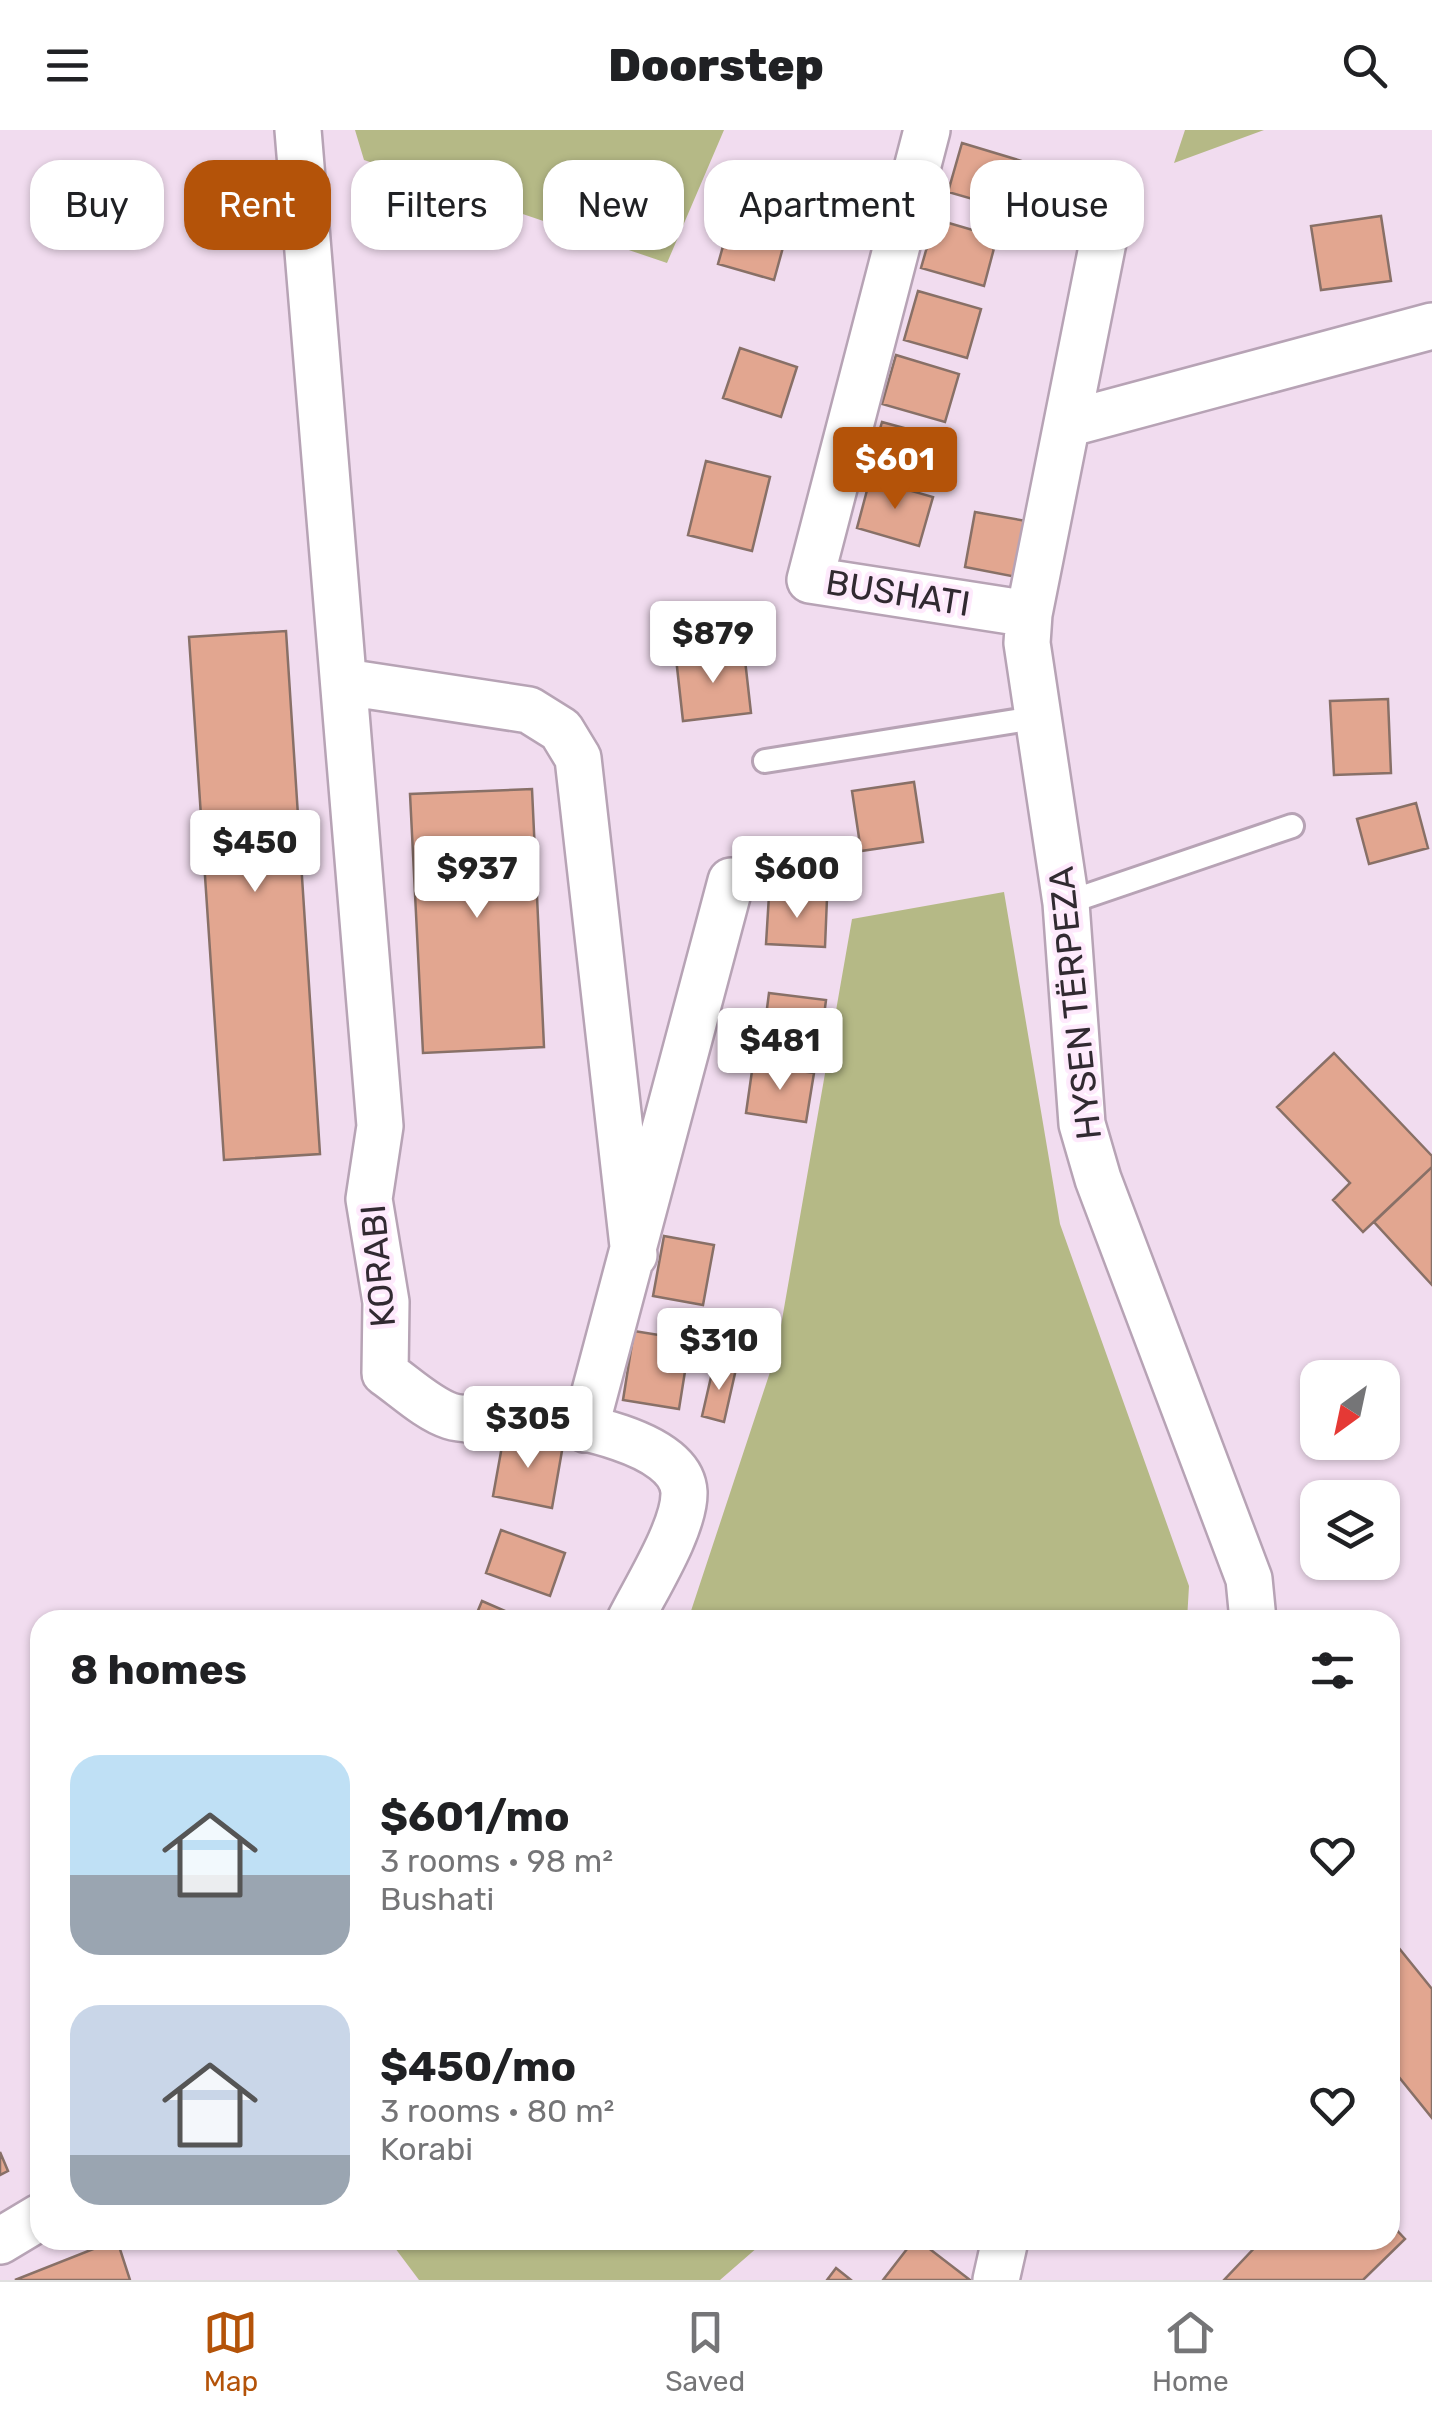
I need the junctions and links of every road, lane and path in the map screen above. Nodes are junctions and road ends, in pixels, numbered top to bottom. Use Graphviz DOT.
graph roads {
  1 [pos="298,130"];
  2 [pos="927,130"];
  3 [pos="1102,250"];
  4 [pos="1432,326"];
  5 [pos="1068,424"];
  6 [pos="1029,614"];
  7 [pos="344,682"];
  8 [pos="1040,717"];
  9 [pos="765,761"];
  10 [pos="1292,826"];
  11 [pos="731,881"];
  12 [pos="1066,902"];
  13 [pos="634,1255"];
  14 [pos="586,1429"];
  15 [pos="635,1610"];
  16 [pos="1251,1610"];
  17 [pos="30,2222"];
  18 [pos="0,2241"];
  19 [pos="1004,2250"];
  20 [pos="996,2280"];
  1 -- 7 [label="street"];
  2 -- 6 [label="street, BUSHATI"];
  3 -- 5 [label="street, HYSEN TËRPEZA"];
  4 -- 5 [label="street"];
  5 -- 6 [label="street, HYSEN TËRPEZA"];
  6 -- 8 [label="street, HYSEN TËRPEZA"];
  7 -- 13 [label="street"];
  7 -- 14 [label="street, KORABI"];
  8 -- 9 [label="lane"];
  8 -- 12 [label="street, HYSEN TËRPEZA"];
  10 -- 12 [label="lane"];
  11 -- 13 [label="street"];
  12 -- 16 [label="street, HYSEN TËRPEZA"];
  13 -- 14 [label="street"];
  14 -- 15 [label="street, KORABI"];
  17 -- 18 [label="street"];
  19 -- 20 [label="street"];
}
